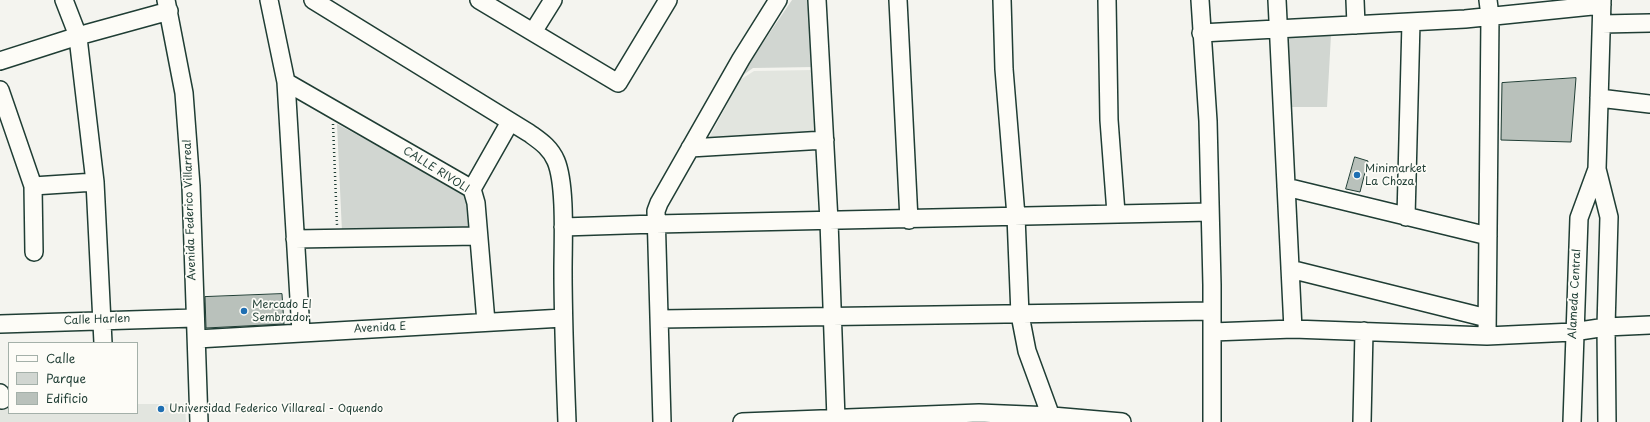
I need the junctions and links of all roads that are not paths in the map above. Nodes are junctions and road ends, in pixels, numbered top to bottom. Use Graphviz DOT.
graph roads {
  1 [pos="64,0"];
  2 [pos="269,0"];
  3 [pos="313,0"];
  4 [pos="479,0"];
  5 [pos="552,0"];
  6 [pos="668,0"];
  7 [pos="778,0"];
  8 [pos="817,0"];
  9 [pos="898,0"];
  10 [pos="1002,0"];
  11 [pos="1107,0"];
  12 [pos="1200,0"];
  13 [pos="1277,0"];
  14 [pos="1355,0"];
  15 [pos="1602,3"];
  16 [pos="168,6"];
  17 [pos="1489,8"];
  18 [pos="1411,22"];
  19 [pos="1650,23"];
  20 [pos="1602,24"];
  21 [pos="1356,25"];
  22 [pos="1278,29"];
  23 [pos="533,32"];
  24 [pos="1201,33"];
  25 [pos="78,36"];
  26 [pos="0,62"];
  27 [pos="286,82"];
  28 [pos="0,90"];
  29 [pos="1599,98"];
  30 [pos="1650,104"];
  31 [pos="510,122"];
  32 [pos="825,140"];
  33 [pos="690,148"];
  34 [pos="1597,169"];
  35 [pos="95,182"];
  36 [pos="33,186"];
  37 [pos="1286,187"];
  38 [pos="472,189"];
  39 [pos="1210,212"];
  40 [pos="1116,213"];
  41 [pos="1016,216"];
  42 [pos="1406,217"];
  43 [pos="909,220"];
  44 [pos="829,221"];
  45 [pos="656,224"];
  46 [pos="563,227"];
  47 [pos="478,236"];
  48 [pos="1488,236"];
  49 [pos="295,239"];
  50 [pos="34,252"];
  51 [pos="1290,269"];
  52 [pos="1212,311"];
  53 [pos="832,315"];
  54 [pos="1020,315"];
  55 [pos="194,318"];
  56 [pos="563,318"];
  57 [pos="1487,318"];
  58 [pos="660,319"];
  59 [pos="102,320"];
  60 [pos="486,322"];
  61 [pos="0,324"];
  62 [pos="1650,325"];
  63 [pos="1606,327"];
  64 [pos="1293,329"];
  65 [pos="1364,331"];
  66 [pos="301,332"];
  67 [pos="1212,332"];
  68 [pos="1574,332"];
  69 [pos="1487,336"];
  70 [pos="197,339"];
  71 [pos="103,342"];
  72 [pos="836,418"];
  73 [pos="1053,419"];
  74 [pos="199,422"];
  75 [pos="567,422"];
  76 [pos="662,422"];
  77 [pos="747,422"];
  78 [pos="1122,422"];
  79 [pos="1212,422"];
  80 [pos="1362,422"];
  81 [pos="1572,422"];
  82 [pos="1608,422"];
  1 -- 25 [label="street"];
  2 -- 27 [label="street"];
  3 -- 31 [label="street"];
  4 -- 23 [label="street"];
  5 -- 23 [label="street"];
  6 -- 23 [label="street"];
  7 -- 33 [label="street"];
  8 -- 32 [label="street"];
  9 -- 43 [label="street"];
  10 -- 41 [label="street"];
  11 -- 40 [label="street"];
  12 -- 24 [label="street"];
  13 -- 22 [label="street"];
  14 -- 21 [label="street"];
  15 -- 17 [label="street"];
  15 -- 20 [label="street, Alameda Central"];
  16 -- 25 [label="street"];
  16 -- 55 [label="street, Avenida Federico Villarreal"];
  17 -- 18 [label="street"];
  17 -- 48 [label="street"];
  18 -- 21 [label="street"];
  18 -- 42 [label="street"];
  19 -- 20 [label="street"];
  20 -- 29 [label="street, Alameda Central"];
  21 -- 22 [label="street"];
  22 -- 24 [label="street"];
  22 -- 37 [label="street"];
  24 -- 39 [label="street"];
  25 -- 26 [label="street"];
  25 -- 35 [label="street"];
  27 -- 38 [label="street, CALLE RIVOLI"];
  27 -- 49 [label="street"];
  28 -- 36 [label="street"];
  29 -- 30 [label="street"];
  29 -- 34 [label="street, Alameda Central"];
  31 -- 38 [label="street"];
  31 -- 46 [label="street"];
  32 -- 33 [label="street"];
  32 -- 44 [label="street"];
  33 -- 45 [label="street"];
  34 -- 63 [label="street, Alameda Central"];
  34 -- 68 [label="street, Alameda Central"];
  35 -- 36 [label="street"];
  35 -- 59 [label="street"];
  36 -- 50 [label="street"];
  37 -- 42 [label="street"];
  37 -- 51 [label="street"];
  38 -- 47 [label="street, CALLE RIVOLI"];
  39 -- 40 [label="street"];
  39 -- 52 [label="street"];
  40 -- 41 [label="street"];
  41 -- 43 [label="street"];
  41 -- 54 [label="street"];
  42 -- 48 [label="street"];
  43 -- 44 [label="street"];
  44 -- 45 [label="street"];
  44 -- 53 [label="street"];
  45 -- 46 [label="street"];
  45 -- 58 [label="street"];
  46 -- 56 [label="street"];
  47 -- 49 [label="street"];
  47 -- 60 [label="street, CALLE RIVOLI"];
  48 -- 57 [label="street"];
  49 -- 66 [label="street"];
  51 -- 57 [label="street"];
  51 -- 64 [label="street"];
  52 -- 54 [label="street"];
  52 -- 67 [label="street"];
  53 -- 54 [label="street"];
  53 -- 58 [label="street"];
  53 -- 72 [label="street"];
  54 -- 73 [label="street"];
  55 -- 59 [label="street, Calle Harlen"];
  55 -- 70 [label="street, Avenida Federico Villarreal"];
  56 -- 60 [label="street, Avenida E"];
  56 -- 75 [label="street"];
  57 -- 69 [label="street"];
  58 -- 76 [label="street"];
  59 -- 61 [label="street, Calle Harlen"];
  59 -- 71 [label="street"];
  60 -- 66 [label="street, Avenida E"];
  62 -- 63 [label="street"];
  63 -- 68 [label="street"];
  63 -- 82 [label="street, Alameda Central"];
  64 -- 65 [label="street"];
  64 -- 67 [label="street"];
  65 -- 69 [label="street"];
  65 -- 80 [label="street"];
  66 -- 70 [label="street, Avenida E"];
  67 -- 79 [label="street"];
  68 -- 69 [label="street"];
  68 -- 81 [label="street, Alameda Central"];
  70 -- 74 [label="street, Avenida Federico Villarreal"];
  72 -- 73 [label="street"];
  72 -- 77 [label="street"];
  73 -- 78 [label="street"];
}
